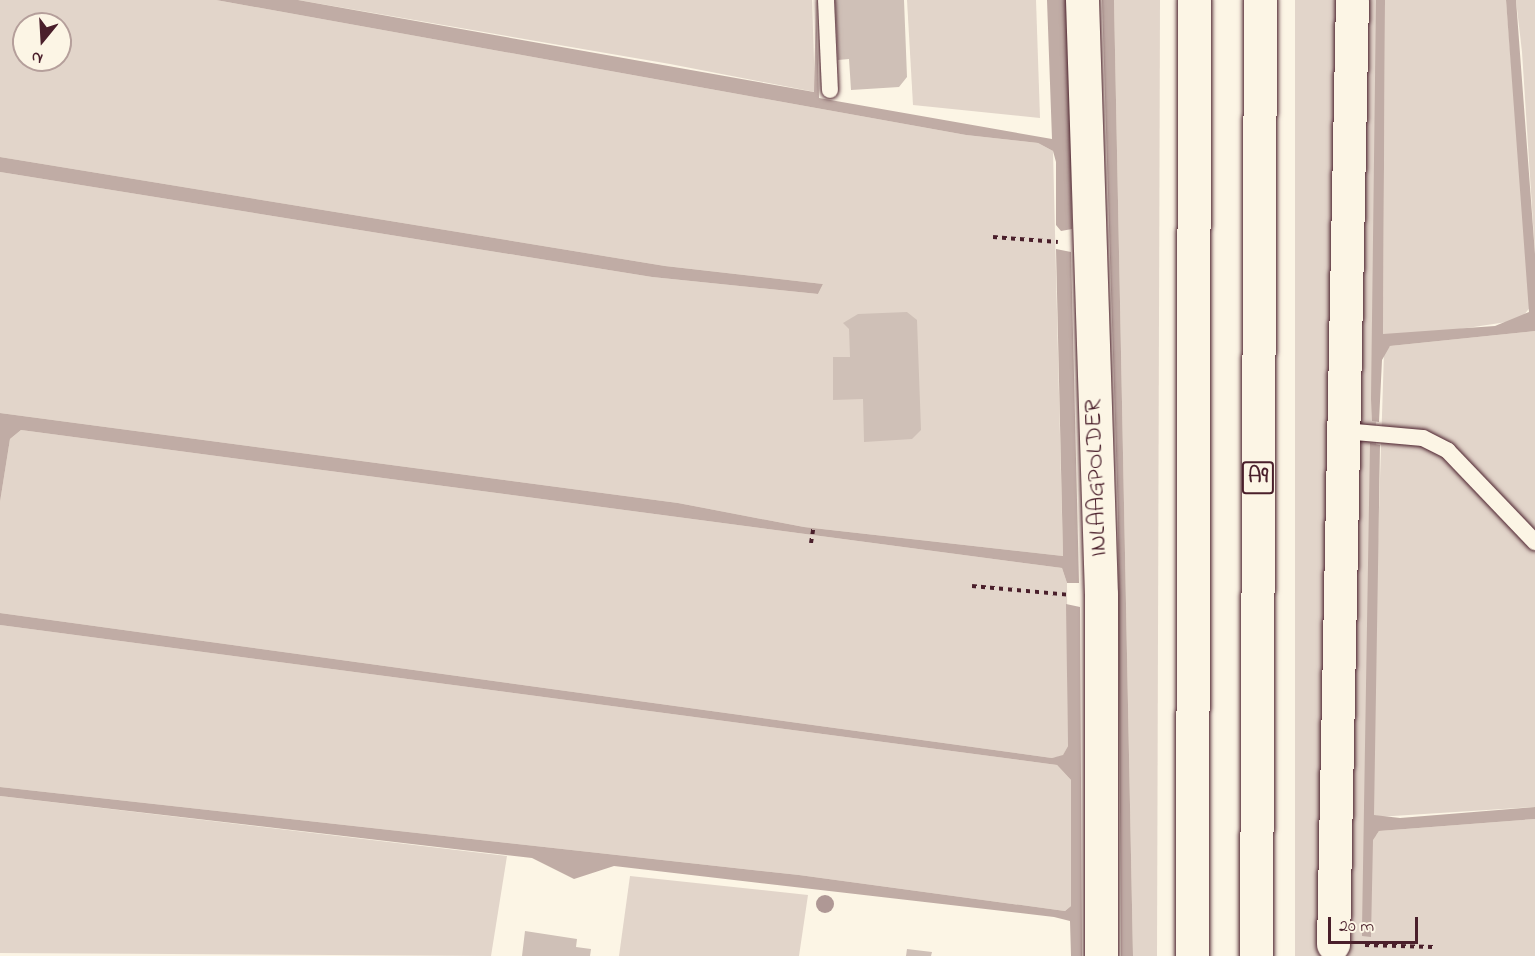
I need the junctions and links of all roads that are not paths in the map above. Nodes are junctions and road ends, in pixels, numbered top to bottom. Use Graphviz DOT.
graph roads {
  1 [pos="826,0"];
  2 [pos="1082,0"];
  3 [pos="1194,0"];
  4 [pos="1260,0"];
  5 [pos="1352,0"];
  6 [pos="830,90"];
  7 [pos="1354,431"];
  8 [pos="1535,542"];
  9 [pos="1333,944"];
  10 [pos="1101,956"];
  11 [pos="1192,956"];
  12 [pos="1256,956"];
  1 -- 6 [label="lane"];
  2 -- 10 [label="main road, INLAAGPOLDER"];
  3 -- 11 [label="main road"];
  4 -- 12 [label="main road, A9"];
  5 -- 7 [label="main road"];
  7 -- 8 [label="lane"];
  7 -- 9 [label="main road"];
}
